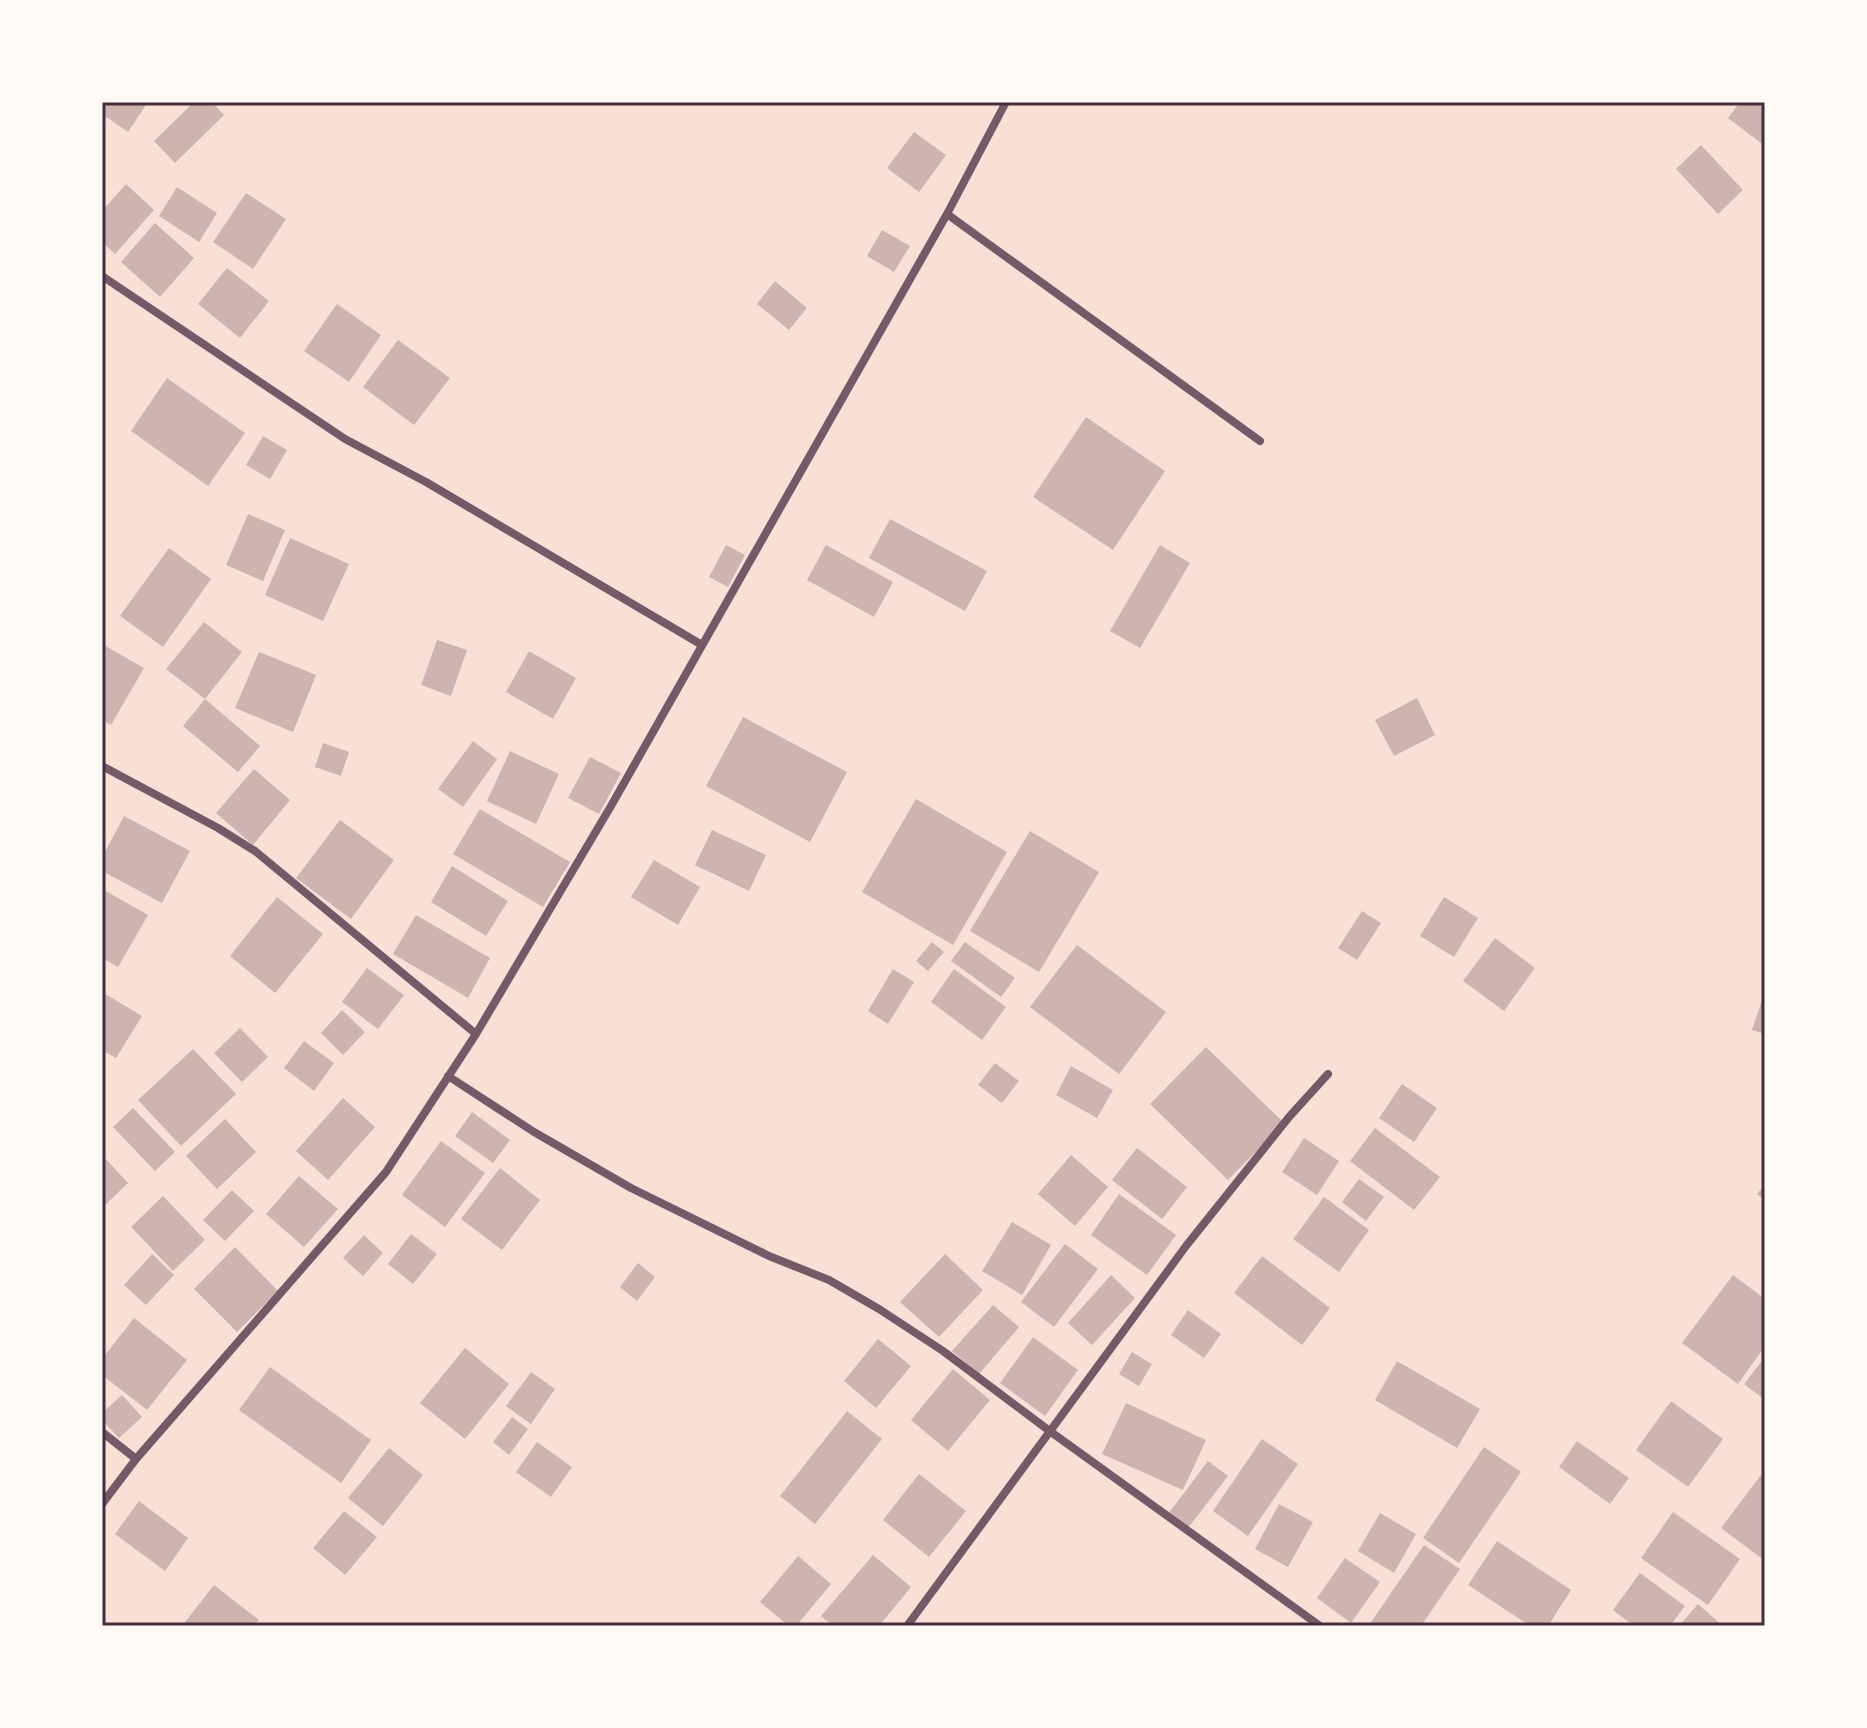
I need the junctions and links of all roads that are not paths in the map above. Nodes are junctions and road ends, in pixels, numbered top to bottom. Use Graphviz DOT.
graph roads {
  1 [pos="1006,102"];
  2 [pos="947,214"];
  3 [pos="102,276"];
  4 [pos="1260,441"];
  5 [pos="702,645"];
  6 [pos="102,766"];
  7 [pos="476,1034"];
  8 [pos="1328,1074"];
  9 [pos="448,1076"];
  10 [pos="102,1432"];
  11 [pos="1051,1432"];
  12 [pos="136,1459"];
  13 [pos="102,1504"];
  14 [pos="907,1626"];
  15 [pos="1320,1626"];
  1 -- 2 [label="street"];
  2 -- 4 [label="street"];
  2 -- 5 [label="street"];
  3 -- 5 [label="street"];
  5 -- 7 [label="street"];
  6 -- 7 [label="street"];
  7 -- 9 [label="street"];
  8 -- 11 [label="street"];
  9 -- 11 [label="street"];
  9 -- 12 [label="street"];
  10 -- 12 [label="street"];
  11 -- 14 [label="street"];
  11 -- 15 [label="street"];
  12 -- 13 [label="street"];
}
